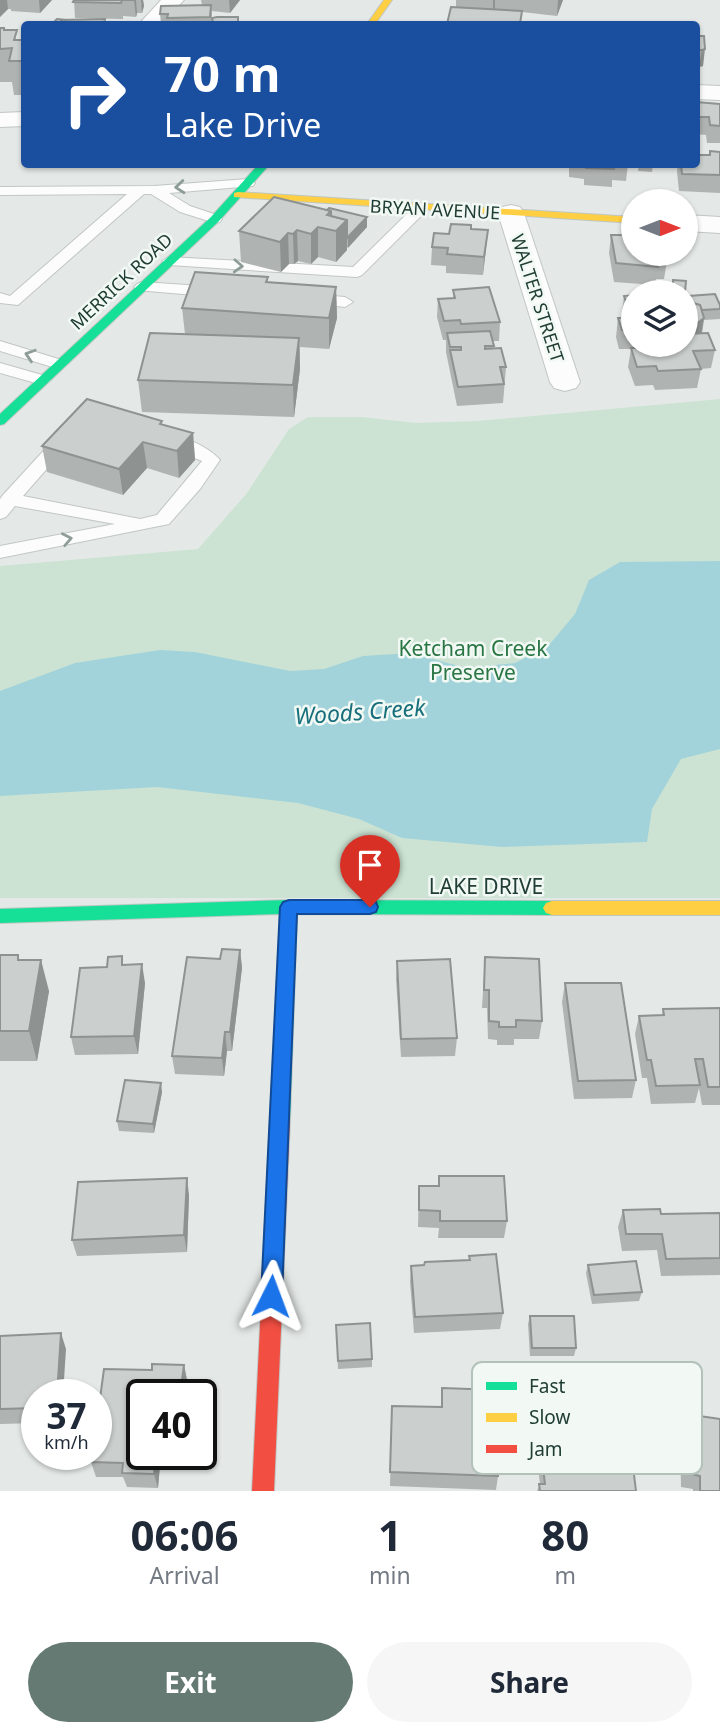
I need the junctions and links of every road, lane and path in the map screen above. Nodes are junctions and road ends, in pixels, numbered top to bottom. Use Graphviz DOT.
graph roads {
  1 [pos="173,0"];
  2 [pos="388,0"];
  3 [pos="153,21"];
  4 [pos="376,21"];
  5 [pos="700,92"];
  6 [pos="720,93"];
  7 [pos="21,119"];
  8 [pos="0,120"];
  9 [pos="261,168"];
  10 [pos="243,189"];
  11 [pos="147,190"];
  12 [pos="0,191"];
  13 [pos="422,207"];
  14 [pos="511,213"];
  15 [pos="215,219"];
  16 [pos="621,219"];
  17 [pos="698,224"];
  18 [pos="720,225"];
  19 [pos="169,261"];
  20 [pos="142,287"];
  21 [pos="235,293"];
  22 [pos="290,297"];
  23 [pos="0,298"];
  24 [pos="345,302"];
  25 [pos="0,346"];
  26 [pos="60,364"];
  27 [pos="0,368"];
  28 [pos="43,380"];
  29 [pos="565,382"];
  30 [pos="0,421"];
  31 [pos="74,431"];
  32 [pos="151,434"];
  33 [pos="5,506"];
  34 [pos="145,524"];
  35 [pos="0,552"];
  36 [pos="289,907"];
  37 [pos="720,908"];
  38 [pos="0,916"];
  39 [pos="262,1491"];
  1 -- 3 [label="street"];
  2 -- 4 [label="street"];
  5 -- 6 [label="street"];
  7 -- 8 [label="street"];
  9 -- 10 [label="street, MERRICK ROAD"];
  10 -- 11 [label="lane, one-way"];
  10 -- 13 [label="street, BRYAN AVENUE"];
  10 -- 15 [label="street, MERRICK ROAD"];
  11 -- 12 [label="lane"];
  11 -- 15 [label="lane"];
  11 -- 23 [label="lane"];
  13 -- 14 [label="street, BRYAN AVENUE"];
  19 -- 13 [label="lane, one-way"];
  14 -- 16 [label="street, BRYAN AVENUE"];
  14 -- 29 [label="street, WALTER STREET"];
  15 -- 19 [label="street, MERRICK ROAD"];
  17 -- 18 [label="street"];
  19 -- 20 [label="street, MERRICK ROAD"];
  20 -- 21 [label="lane"];
  20 -- 26 [label="street, MERRICK ROAD"];
  22 -- 24 [label="lane"];
  26 -- 25 [label="lane, one-way"];
  26 -- 28 [label="street, MERRICK ROAD"];
  27 -- 28 [label="lane"];
  28 -- 30 [label="street, MERRICK ROAD"];
  31 -- 33 [label="lane"];
  32 -- 34 [label="lane"];
  33 -- 34 [label="lane"];
  35 -- 34 [label="lane, one-way"];
  36 -- 37 [label="street, LAKE DRIVE"];
  36 -- 38 [label="street, LAKE DRIVE"];
  36 -- 39 [label="street"];
}
